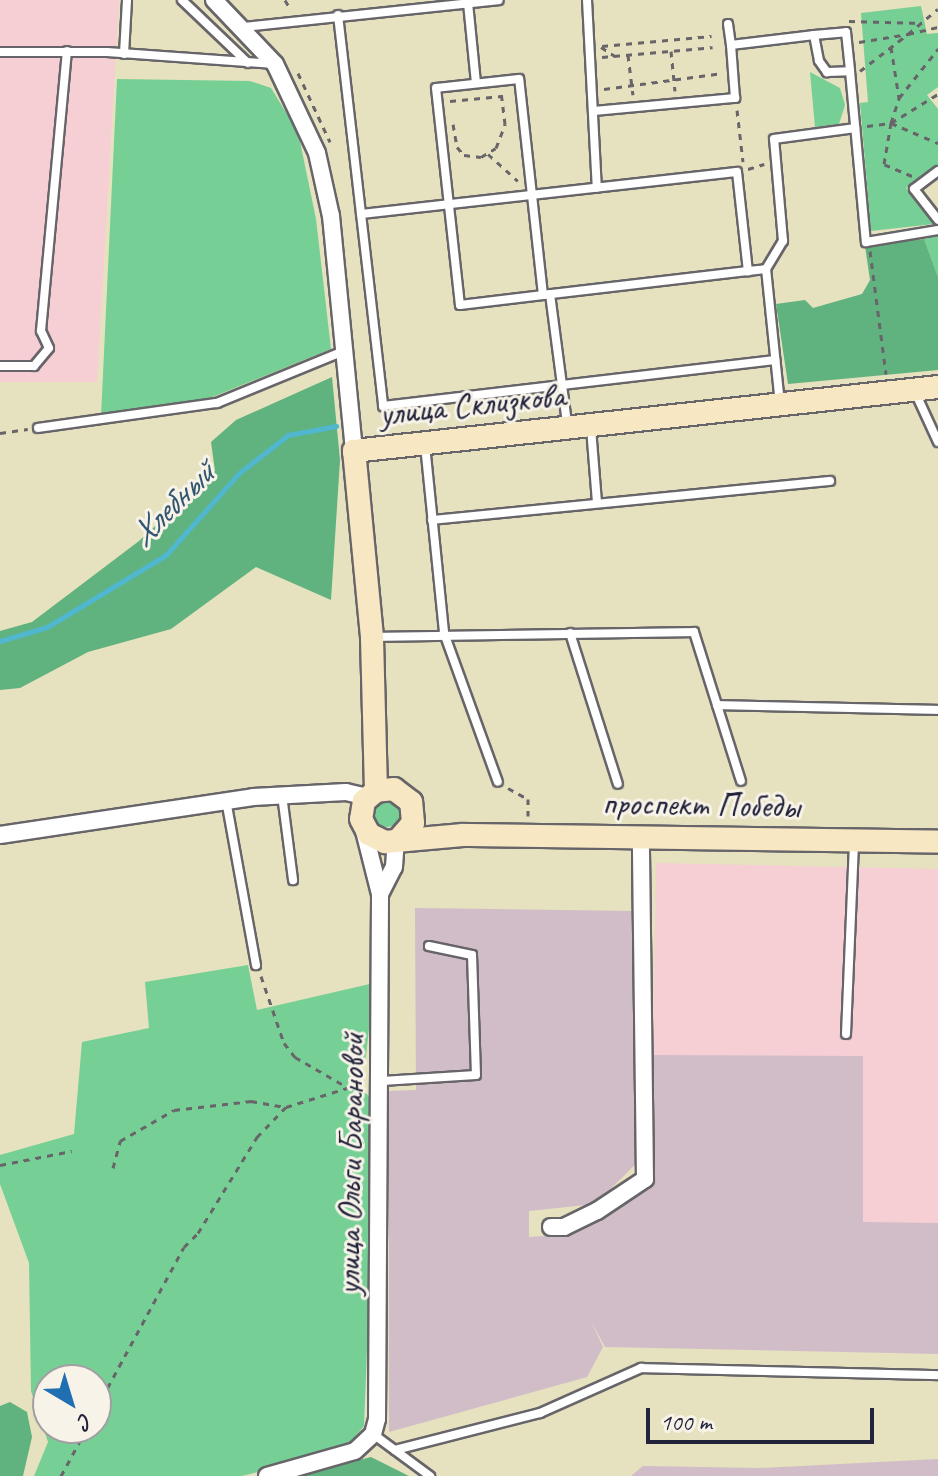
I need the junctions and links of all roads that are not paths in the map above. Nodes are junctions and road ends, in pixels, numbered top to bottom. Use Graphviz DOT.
graph roads {
  1 [pos="127,0"];
  2 [pos="182,0"];
  3 [pos="214,0"];
  4 [pos="499,0"];
  5 [pos="587,0"];
  6 [pos="468,3"];
  7 [pos="338,15"];
  8 [pos="728,24"];
  9 [pos="243,27"];
  10 [pos="814,35"];
  11 [pos="731,45"];
  12 [pos="67,51"];
  13 [pos="0,52"];
  14 [pos="124,54"];
  15 [pos="248,63"];
  16 [pos="275,64"];
  17 [pos="850,75"];
  18 [pos="476,83"];
  19 [pos="594,111"];
  20 [pos="855,128"];
  21 [pos="938,171"];
  22 [pos="597,188"];
  23 [pos="532,195"];
  24 [pos="449,205"];
  25 [pos="361,214"];
  26 [pos="938,220"];
  27 [pos="938,230"];
  28 [pos="766,269"];
  29 [pos="748,271"];
  30 [pos="546,295"];
  31 [pos="344,351"];
  32 [pos="775,360"];
  33 [pos="0,366"];
  34 [pos="562,385"];
  35 [pos="938,387"];
  36 [pos="914,390"];
  37 [pos="780,405"];
  38 [pos="579,427"];
  39 [pos="38,428"];
  40 [pos="424,442"];
  41 [pos="938,442"];
  42 [pos="354,451"];
  43 [pos="830,481"];
  44 [pos="597,503"];
  45 [pos="432,520"];
  46 [pos="444,633"];
  47 [pos="570,633"];
  48 [pos="372,637"];
  49 [pos="717,705"];
  50 [pos="938,710"];
  51 [pos="374,738"];
  52 [pos="741,781"];
  53 [pos="498,782"];
  54 [pos="618,784"];
  55 [pos="371,794"];
  56 [pos="282,795"];
  57 [pos="409,799"];
  58 [pos="226,800"];
  59 [pos="363,827"];
  60 [pos="0,835"];
  61 [pos="463,835"];
  62 [pos="641,837"];
  63 [pos="397,840"];
  64 [pos="854,840"];
  65 [pos="938,842"];
  66 [pos="293,880"];
  67 [pos="380,894"];
  68 [pos="429,946"];
  69 [pos="256,965"];
  70 [pos="846,1034"];
  71 [pos="382,1081"];
  72 [pos="551,1227"];
  73 [pos="938,1375"];
  74 [pos="373,1434"];
  75 [pos="395,1450"];
  76 [pos="267,1476"];
  77 [pos="430,1476"];
  1 -- 14 [label="lane"];
  2 -- 15 [label="lane"];
  3 -- 9 [label="street, улица Склизкова"];
  4 -- 6 [label="lane"];
  5 -- 19 [label="lane"];
  6 -- 7 [label="lane"];
  6 -- 18 [label="lane"];
  7 -- 9 [label="lane"];
  7 -- 25 [label="lane"];
  8 -- 11 [label="lane"];
  9 -- 16 [label="street, улица Склизкова"];
  10 -- 11 [label="lane"];
  10 -- 17 [label="lane"];
  10 -- 17 [label="lane"];
  11 -- 19 [label="lane"];
  12 -- 13 [label="lane"];
  12 -- 14 [label="lane"];
  12 -- 33 [label="lane"];
  14 -- 15 [label="lane"];
  15 -- 16 [label="lane"];
  16 -- 31 [label="street, улица Склизкова"];
  17 -- 20 [label="lane"];
  18 -- 23 [label="lane"];
  18 -- 24 [label="lane"];
  19 -- 22 [label="lane"];
  20 -- 27 [label="lane"];
  20 -- 28 [label="lane"];
  21 -- 26 [label="lane"];
  22 -- 23 [label="lane"];
  22 -- 29 [label="lane"];
  23 -- 24 [label="lane"];
  23 -- 30 [label="lane"];
  24 -- 25 [label="lane"];
  24 -- 30 [label="lane"];
  25 -- 34 [label="lane"];
  28 -- 29 [label="lane"];
  28 -- 32 [label="lane"];
  29 -- 30 [label="lane"];
  30 -- 34 [label="lane"];
  31 -- 39 [label="lane"];
  31 -- 42 [label="street, улица Склизкова"];
  32 -- 34 [label="lane"];
  32 -- 37 [label="lane"];
  34 -- 38 [label="lane"];
  35 -- 36 [label="street, улица Склизкова"];
  36 -- 37 [label="street, улица Склизкова"];
  36 -- 41 [label="lane"];
  37 -- 38 [label="street, улица Склизкова"];
  38 -- 40 [label="street, улица Склизкова"];
  38 -- 44 [label="lane"];
  40 -- 42 [label="street, улица Склизкова"];
  40 -- 45 [label="lane"];
  42 -- 48 [label="street"];
  43 -- 44 [label="lane"];
  44 -- 45 [label="lane"];
  45 -- 46 [label="lane"];
  46 -- 47 [label="lane"];
  46 -- 48 [label="lane"];
  46 -- 53 [label="lane"];
  47 -- 49 [label="lane"];
  47 -- 54 [label="lane"];
  48 -- 51 [label="street"];
  49 -- 50 [label="lane"];
  49 -- 52 [label="lane"];
  51 -- 55 [label="street"];
  51 -- 57 [label="street"];
  55 -- 56 [label="street"];
  55 -- 57 [label="street"];
  55 -- 59 [label="street"];
  56 -- 58 [label="street"];
  56 -- 66 [label="lane"];
  57 -- 61 [label="street"];
  57 -- 63 [label="street"];
  58 -- 60 [label="street"];
  58 -- 69 [label="lane"];
  59 -- 63 [label="street, проспект Победы"];
  59 -- 67 [label="street, улица Ольги Барановой"];
  61 -- 62 [label="street, проспект Победы"];
  61 -- 63 [label="street, проспект Победы"];
  62 -- 64 [label="street, проспект Победы"];
  62 -- 72 [label="street"];
  63 -- 67 [label="street, улица Ольги Барановой"];
  64 -- 65 [label="street, проспект Победы"];
  64 -- 70 [label="lane"];
  67 -- 71 [label="street, улица Ольги Барановой"];
  68 -- 71 [label="lane"];
  71 -- 74 [label="street, улица Ольги Барановой"];
  73 -- 75 [label="lane"];
  74 -- 75 [label="lane"];
  74 -- 76 [label="street"];
  75 -- 77 [label="lane"];
}
